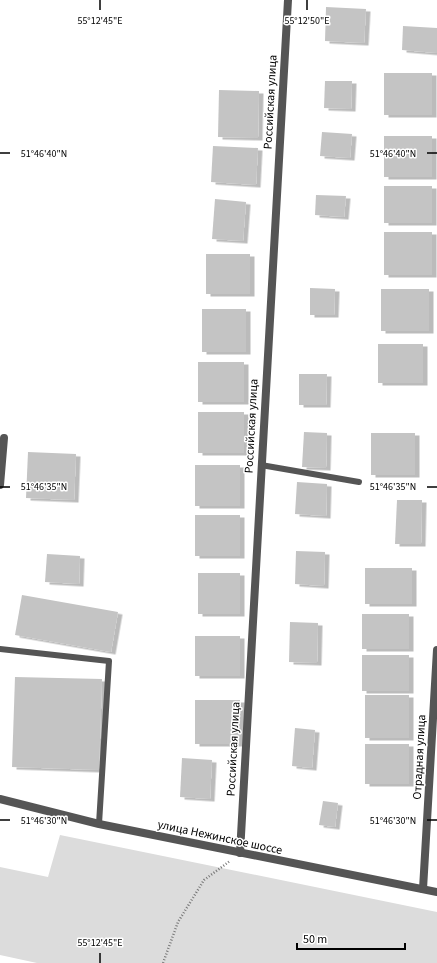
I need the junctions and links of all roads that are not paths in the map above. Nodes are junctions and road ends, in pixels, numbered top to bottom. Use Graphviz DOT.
graph roads {
  1 [pos="288,0"];
  2 [pos="4,438"];
  3 [pos="261,464"];
  4 [pos="359,482"];
  5 [pos="0,485"];
  6 [pos="0,649"];
  7 [pos="437,650"];
  8 [pos="0,799"];
  9 [pos="100,824"];
  10 [pos="240,853"];
  11 [pos="423,889"];
  12 [pos="437,892"];
  1 -- 3 [label="street, Российская улица"];
  2 -- 5 [label="street"];
  3 -- 4 [label="lane"];
  3 -- 10 [label="street, Российская улица"];
  6 -- 9 [label="lane"];
  7 -- 11 [label="street, Отрадная улица"];
  8 -- 9 [label="street, улица Нежинское шоссе"];
  9 -- 10 [label="street, улица Нежинское шоссе"];
  10 -- 11 [label="street, улица Нежинское шоссе"];
  11 -- 12 [label="street, улица Нежинское шоссе"];
}
